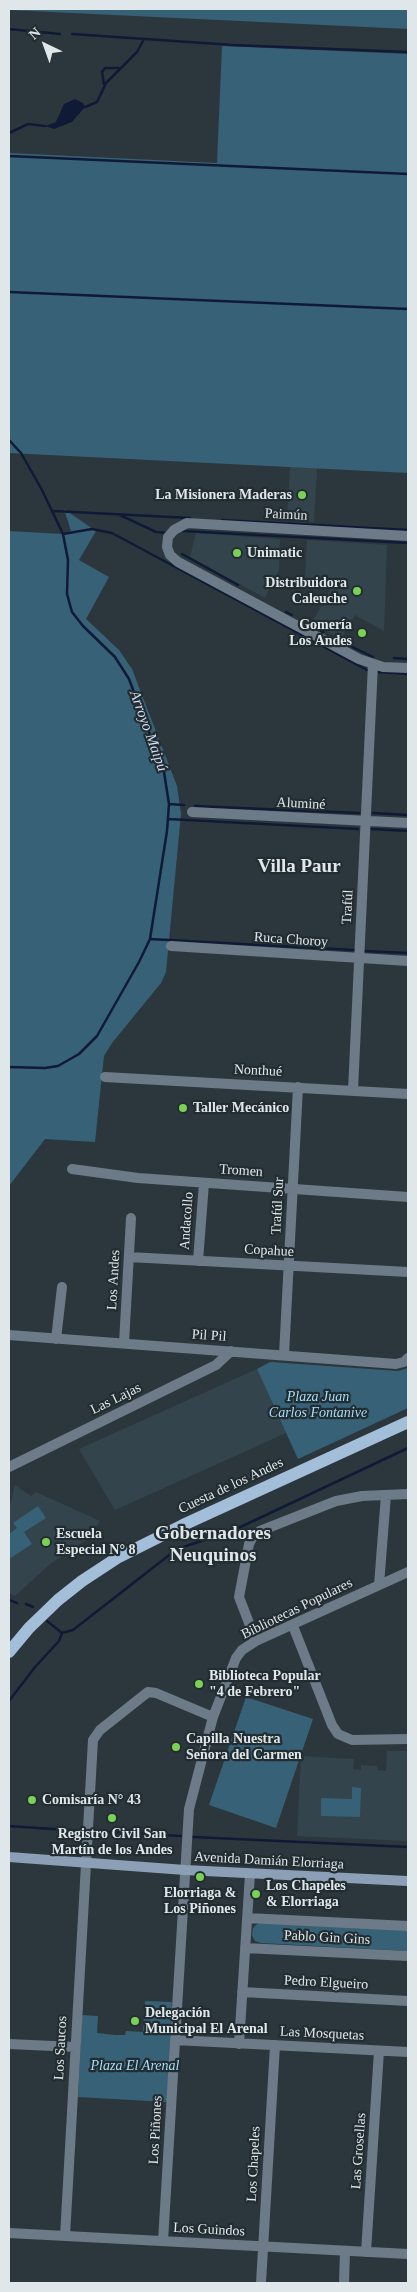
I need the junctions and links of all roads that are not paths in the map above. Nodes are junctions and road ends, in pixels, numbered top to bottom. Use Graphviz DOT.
graph roads {
  1 [pos="408,536"];
  2 [pos="373,664"];
  3 [pos="408,668"];
  4 [pos="192,812"];
  5 [pos="365,821"];
  6 [pos="408,823"];
  7 [pos="171,946"];
  8 [pos="359,958"];
  9 [pos="408,962"];
  10 [pos="105,1077"];
  11 [pos="298,1087"];
  12 [pos="353,1090"];
  13 [pos="408,1094"];
  14 [pos="72,1168"];
  15 [pos="204,1183"];
  16 [pos="292,1189"];
  17 [pos="408,1196"];
  18 [pos="130,1218"];
  19 [pos="129,1257"];
  20 [pos="198,1261"];
  21 [pos="289,1266"];
  22 [pos="408,1272"];
  23 [pos="62,1287"];
  24 [pos="9,1335"];
  25 [pos="56,1339"];
  26 [pos="124,1343"];
  27 [pos="231,1351"];
  28 [pos="284,1355"];
  29 [pos="407,1359"];
  30 [pos="408,1422"];
  31 [pos="9,1467"];
  32 [pos="408,1494"];
  33 [pos="386,1495"];
  34 [pos="408,1572"];
  35 [pos="379,1584"];
  36 [pos="293,1626"];
  37 [pos="256,1641"];
  38 [pos="9,1652"];
  39 [pos="212,1717"];
  40 [pos="408,1739"];
  41 [pos="9,1857"];
  42 [pos="85,1862"];
  43 [pos="185,1870"];
  44 [pos="250,1874"];
  45 [pos="408,1881"];
  46 [pos="247,1918"];
  47 [pos="408,1926"];
  48 [pos="245,1948"];
  49 [pos="408,1956"];
  50 [pos="242,1992"];
  51 [pos="408,2001"];
  52 [pos="175,2040"];
  53 [pos="9,2044"];
  54 [pos="238,2044"];
  55 [pos="275,2045"];
  56 [pos="75,2047"];
  57 [pos="379,2051"];
  58 [pos="408,2052"];
  59 [pos="9,2233"];
  60 [pos="65,2236"];
  61 [pos="164,2241"];
  62 [pos="263,2246"];
  63 [pos="346,2251"];
  64 [pos="366,2252"];
  65 [pos="408,2254"];
  66 [pos="261,2283"];
  67 [pos="344,2283"];
  1 -- 2 [label="street, Paimún"];
  2 -- 3 [label="street"];
  2 -- 5 [label="street, Trafúl"];
  4 -- 5 [label="street, Aluminé"];
  5 -- 6 [label="street, Aluminé"];
  5 -- 8 [label="street, Trafúl"];
  7 -- 8 [label="street, Ruca Choroy"];
  8 -- 9 [label="street, Ruca Choroy"];
  8 -- 12 [label="street, Trafúl"];
  10 -- 11 [label="street, Nonthué"];
  11 -- 12 [label="street, Nonthué"];
  11 -- 16 [label="street, Trafúl Sur"];
  12 -- 13 [label="street, Nonthué"];
  14 -- 15 [label="street, Tromen"];
  15 -- 16 [label="street, Tromen"];
  15 -- 20 [label="street, Andacollo"];
  16 -- 17 [label="street, Tromen"];
  16 -- 21 [label="street, Trafúl Sur"];
  18 -- 19 [label="street, Los Andes"];
  19 -- 20 [label="street, Copahue"];
  19 -- 26 [label="street, Los Andes"];
  20 -- 21 [label="street, Copahue"];
  21 -- 22 [label="street, Copahue"];
  21 -- 28 [label="street, Trafúl Sur"];
  23 -- 25 [label="street"];
  24 -- 25 [label="street, Pil Pil"];
  25 -- 26 [label="street, Pil Pil"];
  26 -- 27 [label="street, Pil Pil"];
  27 -- 28 [label="street, Pil Pil"];
  27 -- 31 [label="street, Las Lajas"];
  28 -- 29 [label="street, Pil Pil"];
  30 -- 38 [label="main road, Cuesta de los Andes"];
  32 -- 33 [label="street"];
  33 -- 35 [label="street"];
  33 -- 37 [label="street"];
  34 -- 35 [label="street, Bibliotecas Populares"];
  35 -- 36 [label="street, Bibliotecas Populares"];
  36 -- 37 [label="street, Bibliotecas Populares"];
  36 -- 40 [label="street"];
  37 -- 39 [label="street, Bibliotecas Populares"];
  39 -- 42 [label="street, Los Saucos"];
  39 -- 43 [label="street, Bibliotecas Populares"];
  41 -- 42 [label="street, Avenida Damián Elorriaga"];
  42 -- 43 [label="street, Avenida Damián Elorriaga"];
  42 -- 56 [label="street, Los Saucos"];
  43 -- 44 [label="street, Avenida Damián Elorriaga"];
  43 -- 52 [label="street, Los Piñones"];
  44 -- 45 [label="street, Avenida Damián Elorriaga"];
  44 -- 46 [label="street"];
  46 -- 47 [label="street, Pablo Gin Gins"];
  46 -- 48 [label="street"];
  48 -- 49 [label="street, Pablo Gin Gins"];
  48 -- 50 [label="street"];
  50 -- 51 [label="street, Pedro Elgueiro"];
  50 -- 54 [label="street"];
  52 -- 54 [label="street, Las Mosquetas"];
  52 -- 61 [label="street, Los Piñones"];
  53 -- 56 [label="street"];
  54 -- 55 [label="street, Las Mosquetas"];
  55 -- 57 [label="street, Las Mosquetas"];
  55 -- 62 [label="street, Los Chapeles"];
  56 -- 60 [label="street, Los Saucos"];
  57 -- 58 [label="street, Las Mosquetas"];
  57 -- 64 [label="street, Las Grosellas"];
  59 -- 60 [label="street, Los Guindos"];
  60 -- 61 [label="street, Los Guindos"];
  61 -- 62 [label="street, Los Guindos"];
  62 -- 63 [label="street, Los Guindos"];
  62 -- 66 [label="street, Los Chapeles"];
  63 -- 64 [label="street, Los Guindos"];
  63 -- 67 [label="street"];
  64 -- 65 [label="street, Los Guindos"];
}
